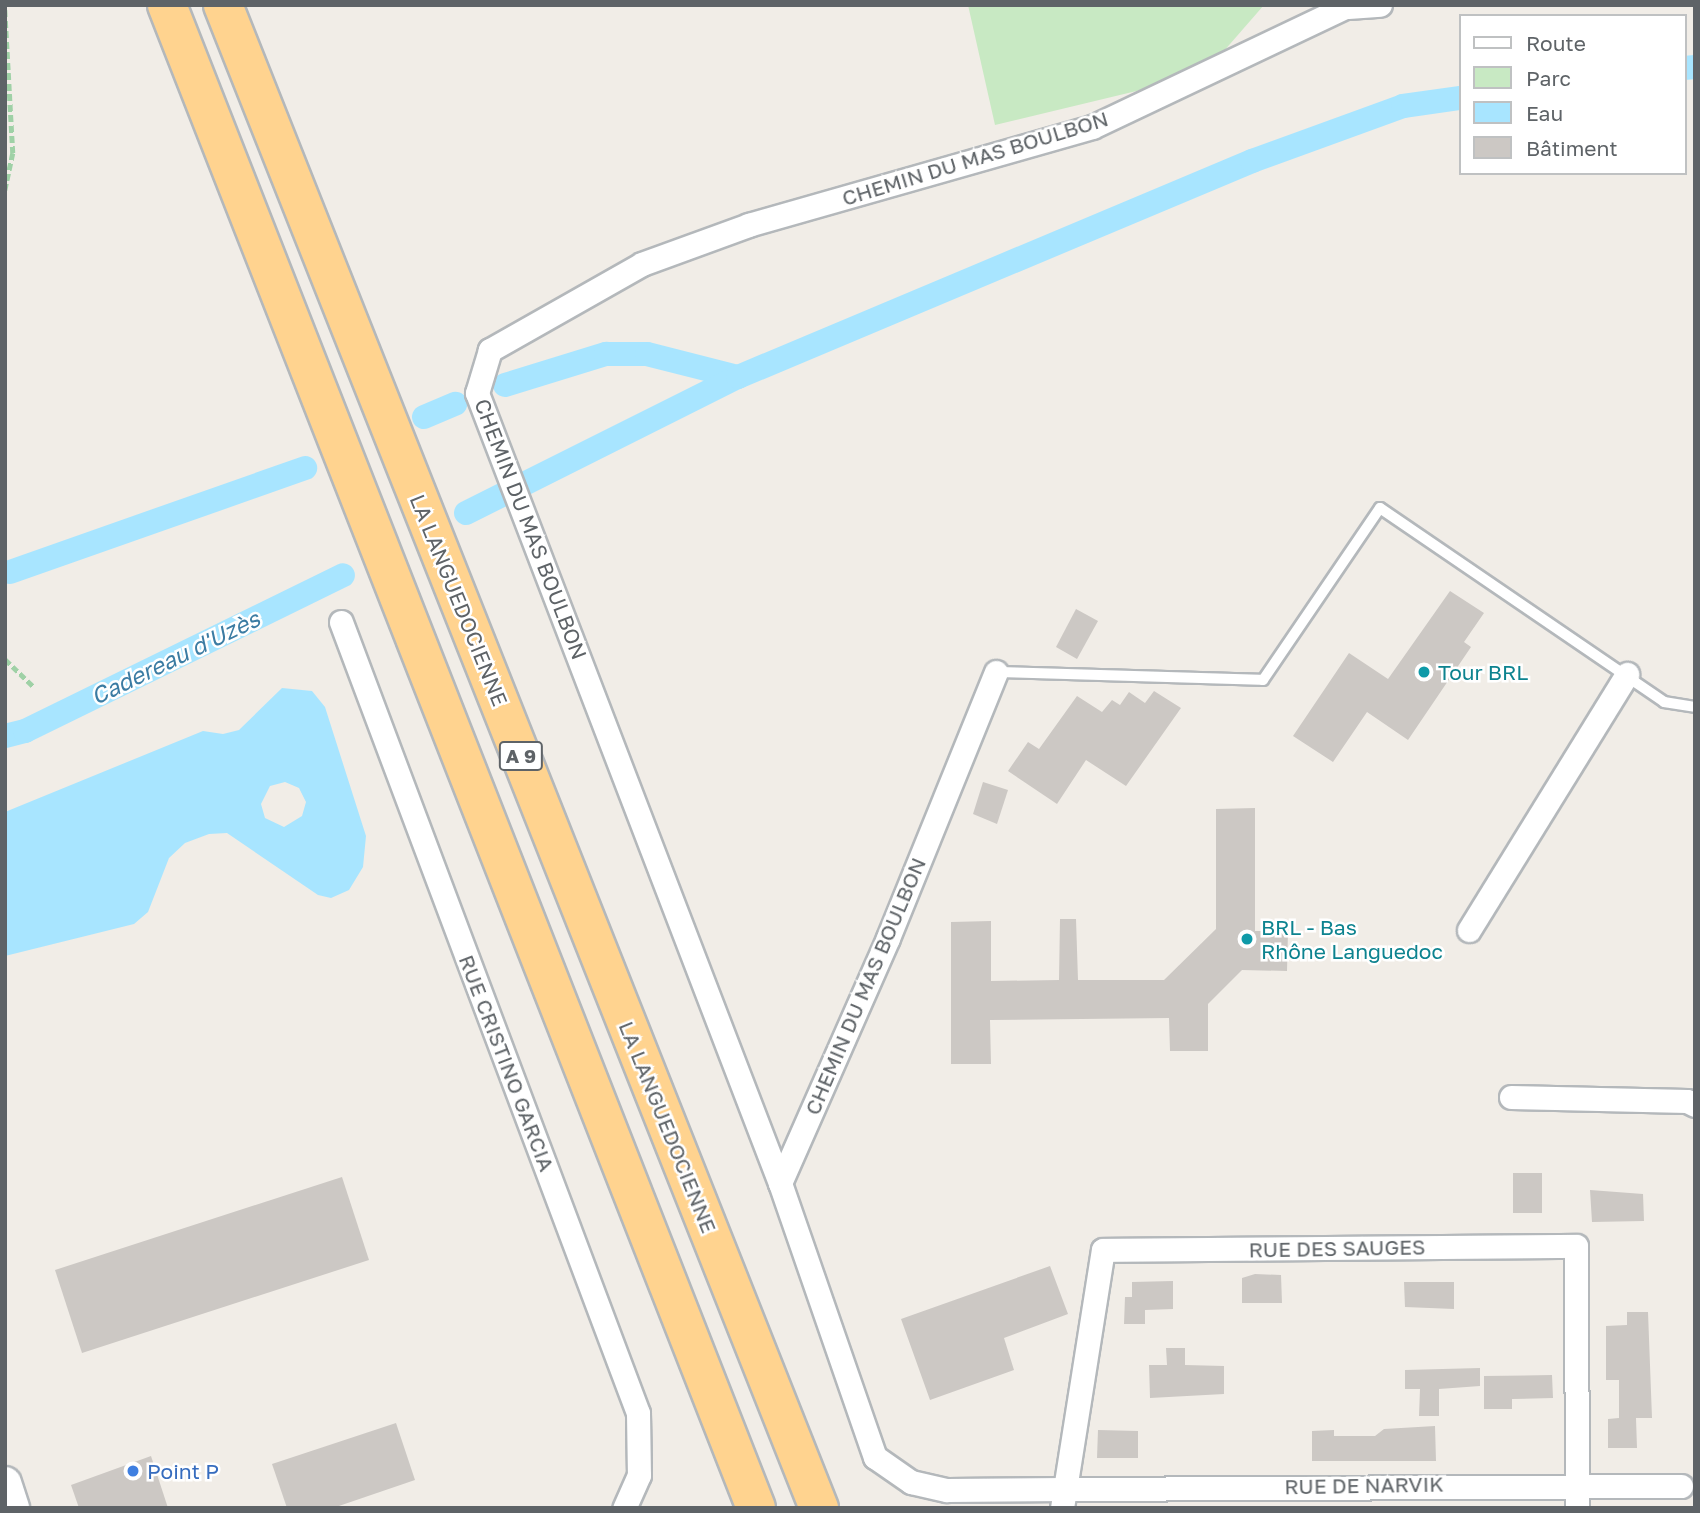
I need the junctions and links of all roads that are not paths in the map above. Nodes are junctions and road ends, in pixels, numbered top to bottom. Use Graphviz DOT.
graph roads {
  1 [pos="167,5"];
  2 [pos="223,5"];
  3 [pos="1380,5"];
  4 [pos="1348,6"];
  5 [pos="341,622"];
  6 [pos="996,672"];
  7 [pos="1626,674"];
  8 [pos="1695,707"];
  9 [pos="1469,930"];
  10 [pos="1511,1097"];
  11 [pos="1695,1105"];
  12 [pos="780,1182"];
  13 [pos="5,1483"];
  14 [pos="1577,1483"];
  15 [pos="1681,1486"];
  16 [pos="1063,1498"];
  17 [pos="13,1508"];
  18 [pos="624,1508"];
  19 [pos="756,1508"];
  20 [pos="820,1508"];
  21 [pos="1577,1508"];
  1 -- 19 [label="highway, A 9"];
  2 -- 20 [label="highway, LA LANGUEDOCIENNE / A 9"];
  3 -- 4 [label="street"];
  4 -- 12 [label="street, CHEMIN DU MAS BOULBON"];
  5 -- 18 [label="street, RUE CRISTINO GARCIA"];
  6 -- 7 [label="lane"];
  6 -- 12 [label="street, CHEMIN DU MAS BOULBON"];
  7 -- 8 [label="lane"];
  7 -- 9 [label="street"];
  10 -- 11 [label="street"];
  12 -- 16 [label="street, CHEMIN DU MAS BOULBON"];
  13 -- 17 [label="street"];
  14 -- 15 [label="street, RUE DE NARVIK"];
  14 -- 16 [label="street, RUE DE NARVIK"];
  14 -- 16 [label="street, RUE DES SAUGES"];
  14 -- 21 [label="street"];
}
